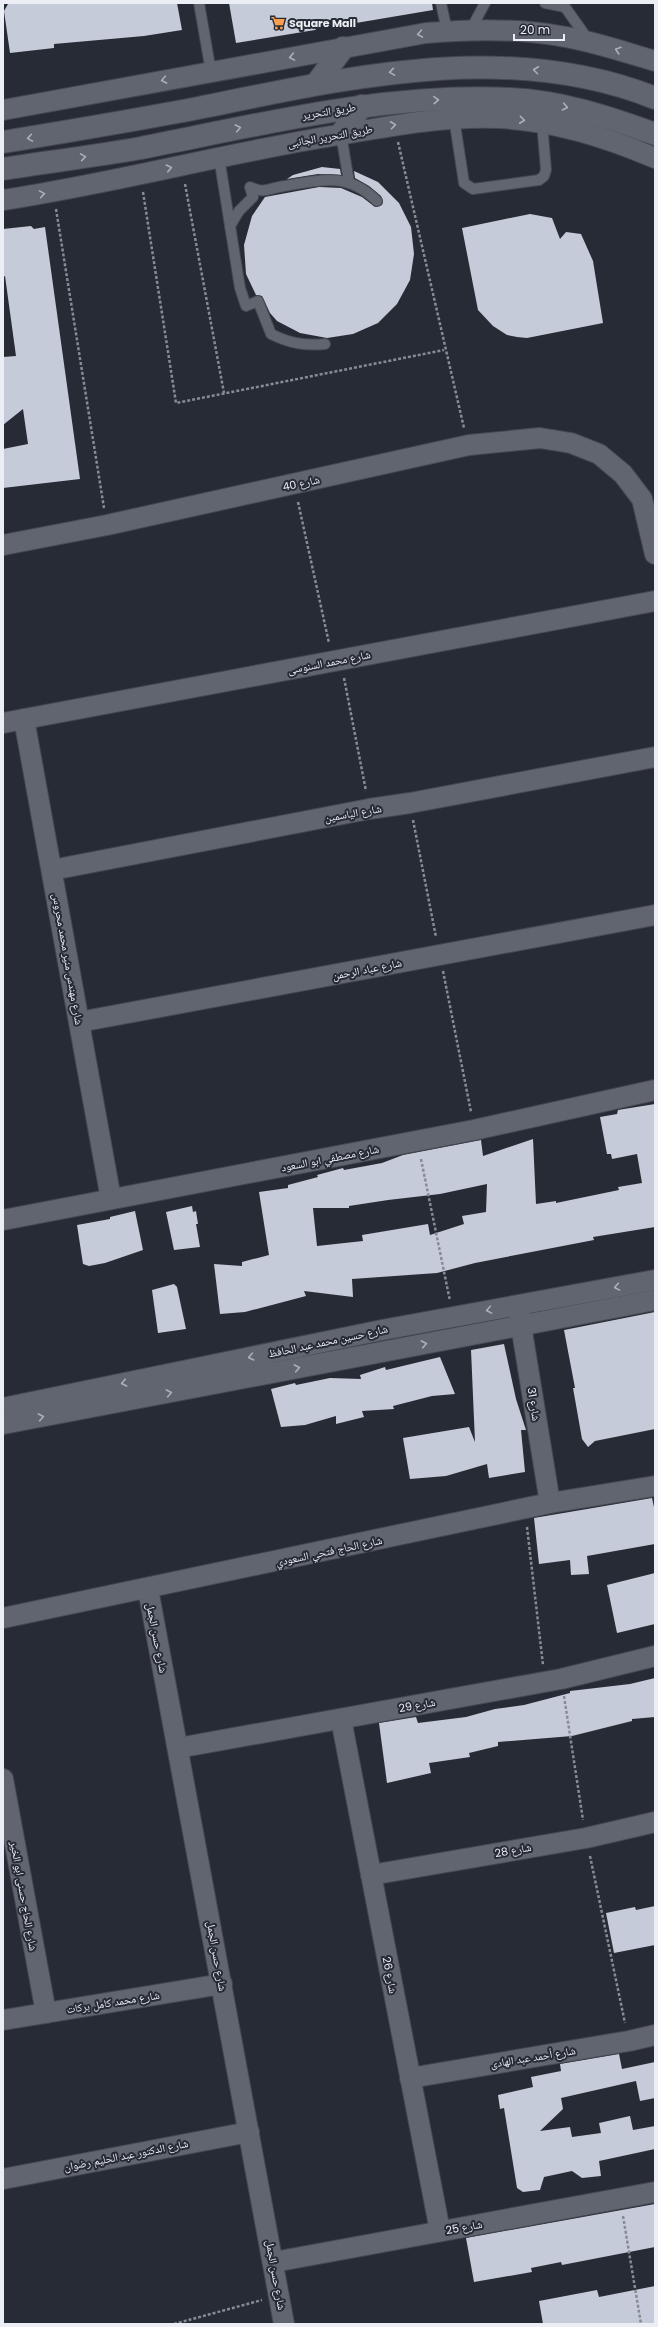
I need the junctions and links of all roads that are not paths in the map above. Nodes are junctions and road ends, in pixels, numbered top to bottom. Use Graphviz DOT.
graph roads {
  1 [pos="199,3"];
  2 [pos="441,3"];
  3 [pos="485,3"];
  4 [pos="545,3"];
  5 [pos="471,29"];
  6 [pos="447,31"];
  7 [pos="590,42"];
  8 [pos="343,48"];
  9 [pos="655,61"];
  10 [pos="212,72"];
  11 [pos="317,83"];
  12 [pos="655,98"];
  13 [pos="362,106"];
  14 [pos="202,107"];
  15 [pos="3,110"];
  16 [pos="454,118"];
  17 [pos="132,121"];
  18 [pos="542,122"];
  19 [pos="211,133"];
  20 [pos="341,134"];
  21 [pos="655,134"];
  22 [pos="3,142"];
  23 [pos="140,148"];
  24 [pos="219,157"];
  25 [pos="655,158"];
  26 [pos="3,170"];
  27 [pos="349,182"];
  28 [pos="3,200"];
  29 [pos="377,201"];
  30 [pos="230,226"];
  31 [pos="325,344"];
  32 [pos="3,545"];
  33 [pos="655,554"];
  34 [pos="655,601"];
  35 [pos="24,719"];
  36 [pos="3,723"];
  37 [pos="655,757"];
  38 [pos="52,870"];
  39 [pos="655,915"];
  40 [pos="80,1022"];
  41 [pos="655,1090"];
  42 [pos="112,1199"];
  43 [pos="3,1220"];
  44 [pos="655,1280"];
  45 [pos="655,1300"];
  46 [pos="517,1305"];
  47 [pos="522,1325"];
  48 [pos="3,1408"];
  49 [pos="3,1424"];
  50 [pos="655,1486"];
  51 [pos="550,1503"];
  52 [pos="148,1589"];
  53 [pos="3,1618"];
  54 [pos="655,1656"];
  55 [pos="341,1719"];
  56 [pos="178,1748"];
  57 [pos="4,1791"];
  58 [pos="655,1822"];
  59 [pos="371,1875"];
  60 [pos="222,1984"];
  61 [pos="46,2013"];
  62 [pos="3,2020"];
  63 [pos="655,2035"];
  64 [pos="410,2078"];
  65 [pos="249,2132"];
  66 [pos="3,2178"];
  67 [pos="655,2192"];
  68 [pos="440,2231"];
  69 [pos="274,2262"];
  70 [pos="284,2324"];
  1 -- 10 [label="lane"];
  2 -- 6 [label="lane"];
  3 -- 5 [label="lane"];
  4 -- 7 [label="lane"];
  5 -- 6 [label="street"];
  5 -- 7 [label="street"];
  6 -- 8 [label="street, one-way"];
  9 -- 7 [label="street, one-way"];
  8 -- 10 [label="street, one-way"];
  8 -- 11 [label="street"];
  10 -- 15 [label="street, one-way"];
  12 -- 11 [label="street, one-way"];
  11 -- 14 [label="street"];
  19 -- 13 [label="street, طريق التحرير, one-way"];
  13 -- 20 [label="street"];
  13 -- 21 [label="street, طريق التحرير, one-way"];
  14 -- 17 [label="street"];
  14 -- 19 [label="street"];
  16 -- 18 [label="street, طريق التحرير الجانبى, one-way"];
  16 -- 18 [label="lane"];
  20 -- 16 [label="street, طريق التحرير الجانبى, one-way"];
  17 -- 22 [label="street, one-way"];
  17 -- 23 [label="street"];
  18 -- 25 [label="street, طريق التحرير الجانبى"];
  19 -- 23 [label="street, طريق التحرير"];
  20 -- 24 [label="street, طريق التحرير الجانبى"];
  20 -- 27 [label="lane"];
  26 -- 23 [label="street, طريق التحرير, one-way"];
  28 -- 24 [label="street, طريق التحرير الجانبى, one-way"];
  24 -- 30 [label="lane"];
  27 -- 29 [label="lane"];
  27 -- 30 [label="lane"];
  30 -- 31 [label="lane"];
  32 -- 33 [label="street, شارع 40"];
  34 -- 35 [label="street, شارع محمد السنوسى"];
  35 -- 36 [label="street, شارع محمد السنوسى"];
  35 -- 38 [label="street, شارع مهندس منير محمد محروس"];
  37 -- 38 [label="street, شارع الياسمين"];
  38 -- 40 [label="street, شارع مهندس منير محمد محروس"];
  39 -- 40 [label="street, شارع عباد الرحمن"];
  40 -- 42 [label="street, شارع مهندس منير محمد محروس"];
  41 -- 42 [label="street, شارع مصطفي ابو السعود"];
  42 -- 43 [label="street, شارع مصطفي ابو السعود"];
  44 -- 46 [label="street, شارع حسين محمد عبد الحافظ, one-way"];
  45 -- 47 [label="street, شارع حسين محمد عبد الحافظ"];
  46 -- 47 [label="street, شارع 31"];
  46 -- 48 [label="street, شارع حسين محمد عبد الحافظ, one-way"];
  49 -- 47 [label="street, شارع حسين محمد عبد الحافظ, one-way"];
  47 -- 51 [label="street, شارع 31"];
  50 -- 51 [label="street, شارع الحاج فتحي السعودي"];
  51 -- 52 [label="street, شارع الحاج فتحي السعودي"];
  52 -- 53 [label="street, شارع الحاج فتحي السعودي"];
  52 -- 56 [label="street, شارع حسن الجمل"];
  54 -- 55 [label="street, شارع 29"];
  55 -- 56 [label="street, شارع 29"];
  55 -- 59 [label="street, شارع 26"];
  56 -- 60 [label="street, شارع حسن الجمل"];
  57 -- 61 [label="street, شارع الحاج حسنى ابو الخير"];
  58 -- 59 [label="street, شارع 28"];
  59 -- 64 [label="street, شارع 26"];
  60 -- 61 [label="street, شارع محمد كامل بركات"];
  60 -- 65 [label="street, شارع حسن الجمل"];
  61 -- 62 [label="street, شارع محمد كامل بركات"];
  63 -- 64 [label="street, شارع أحمد عبد الهادى"];
  64 -- 68 [label="street, شارع 26"];
  65 -- 66 [label="street, شارع الدكتور عبد الحليم رضوان"];
  65 -- 69 [label="street, شارع حسن الجمل"];
  67 -- 68 [label="street, شارع 25"];
  68 -- 69 [label="street, شارع 25"];
  69 -- 70 [label="street, شارع حسن الجمل"];
}
